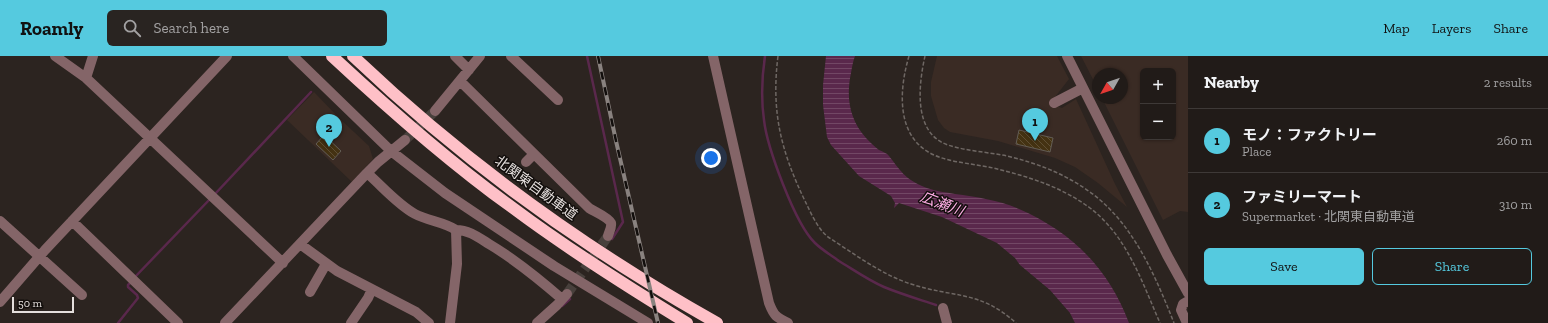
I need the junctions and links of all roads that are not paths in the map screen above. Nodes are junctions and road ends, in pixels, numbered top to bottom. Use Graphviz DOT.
graph roads {
  1 [pos="55,56"];
  2 [pos="93,56"];
  3 [pos="227,56"];
  4 [pos="293,56"];
  5 [pos="332,56"];
  6 [pos="353,56"];
  7 [pos="454,56"];
  8 [pos="480,56"];
  9 [pos="512,56"];
  10 [pos="713,56"];
  11 [pos="1067,56"];
  12 [pos="469,70"];
  13 [pos="86,78"];
  14 [pos="460,81"];
  15 [pos="1083,88"];
  16 [pos="558,100"];
  17 [pos="1054,103"];
  18 [pos="435,111"];
  19 [pos="151,137"];
  20 [pos="406,140"];
  21 [pos="391,151"];
  22 [pos="534,154"];
  23 [pos="526,162"];
  24 [pos="367,173"];
  25 [pos="0,221"];
  26 [pos="72,221"];
  27 [pos="460,230"];
  28 [pos="608,236"];
  29 [pos="300,244"];
  30 [pos="39,258"];
  31 [pos="283,263"];
  32 [pos="326,264"];
  33 [pos="372,290"];
  34 [pos="310,292"];
  35 [pos="1188,293"];
  36 [pos="82,295"];
  37 [pos="1188,301"];
  38 [pos="0,302"];
  39 [pos="944,308"];
  40 [pos="645,321"];
  41 [pos="178,323"];
  42 [pos="225,323"];
  43 [pos="351,323"];
  44 [pos="429,323"];
  45 [pos="450,323"];
  46 [pos="537,323"];
  47 [pos="687,323"];
  48 [pos="717,323"];
  49 [pos="788,323"];
  50 [pos="947,323"];
  51 [pos="1186,323"];
  1 -- 13 [label="street"];
  2 -- 13 [label="street"];
  3 -- 19 [label="street"];
  4 -- 21 [label="street"];
  5 -- 47 [label="highway, 北関東自動車道"];
  6 -- 48 [label="highway, 北関東自動車道"];
  7 -- 12 [label="street"];
  8 -- 12 [label="street"];
  9 -- 16 [label="street"];
  10 -- 49 [label="street"];
  11 -- 15 [label="street"];
  12 -- 14 [label="street"];
  13 -- 19 [label="street"];
  14 -- 18 [label="street"];
  14 -- 22 [label="street"];
  15 -- 17 [label="street"];
  15 -- 35 [label="street"];
  19 -- 26 [label="street"];
  19 -- 31 [label="street"];
  20 -- 21 [label="street"];
  21 -- 24 [label="street"];
  21 -- 40 [label="street"];
  22 -- 23 [label="street"];
  22 -- 28 [label="street"];
  24 -- 27 [label="street"];
  24 -- 29 [label="street"];
  25 -- 30 [label="street"];
  26 -- 30 [label="street"];
  26 -- 41 [label="street"];
  27 -- 45 [label="street"];
  27 -- 46 [label="street"];
  29 -- 31 [label="street"];
  29 -- 32 [label="street"];
  30 -- 36 [label="street"];
  30 -- 38 [label="street"];
  31 -- 42 [label="street"];
  32 -- 33 [label="street"];
  32 -- 34 [label="street"];
  33 -- 43 [label="street"];
  33 -- 44 [label="street"];
  37 -- 51 [label="street"];
  39 -- 50 [label="street"];
}
